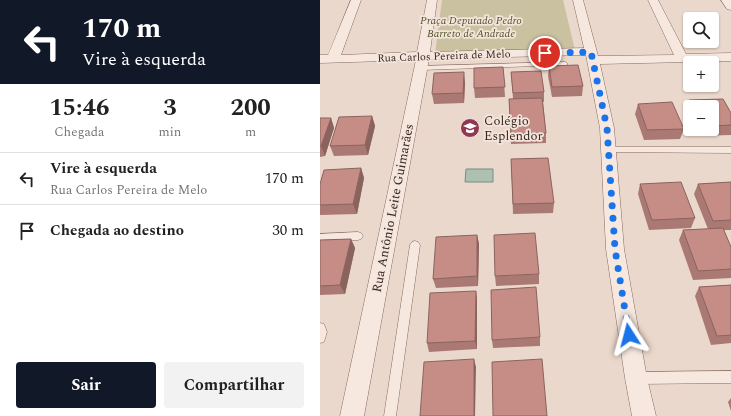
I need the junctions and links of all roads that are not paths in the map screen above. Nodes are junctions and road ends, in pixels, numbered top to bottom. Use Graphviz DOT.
graph roads {
  1 [pos="356,0"];
  2 [pos="432,0"];
  3 [pos="578,0"];
  4 [pos="653,0"];
  5 [pos="726,0"];
  6 [pos="731,7"];
  7 [pos="592,56"];
  8 [pos="731,57"];
  9 [pos="682,58"];
  10 [pos="320,59"];
  11 [pos="333,59"];
  12 [pos="422,62"];
  13 [pos="565,64"];
  14 [pos="610,150"];
  15 [pos="731,150"];
  16 [pos="358,236"];
  17 [pos="320,238"];
  18 [pos="415,246"];
  19 [pos="320,328"];
  20 [pos="320,338"];
  21 [pos="731,377"];
  22 [pos="636,378"];
  23 [pos="352,416"];
  24 [pos="390,416"];
  25 [pos="644,416"];
  1 -- 11 [label="street"];
  2 -- 12 [label="street, Rua Antônio Leite Guimarães"];
  3 -- 7 [label="street"];
  4 -- 9 [label="street"];
  5 -- 6 [label="street"];
  7 -- 9 [label="street, Rua Carlos Pereira de Melo"];
  7 -- 12 [label="street, Rua Carlos Pereira de Melo"];
  7 -- 14 [label="street"];
  8 -- 9 [label="street, Rua Carlos Pereira de Melo"];
  10 -- 11 [label="street, Rua Carlos Pereira de Melo"];
  11 -- 12 [label="street, Rua Carlos Pereira de Melo"];
  12 -- 13 [label="lane"];
  12 -- 23 [label="street, Rua Antônio Leite Guimarães"];
  14 -- 15 [label="lane"];
  14 -- 22 [label="street"];
  16 -- 17 [label="lane"];
  18 -- 24 [label="lane"];
  19 -- 20 [label="lane"];
  21 -- 22 [label="lane"];
  22 -- 25 [label="street"];
}
